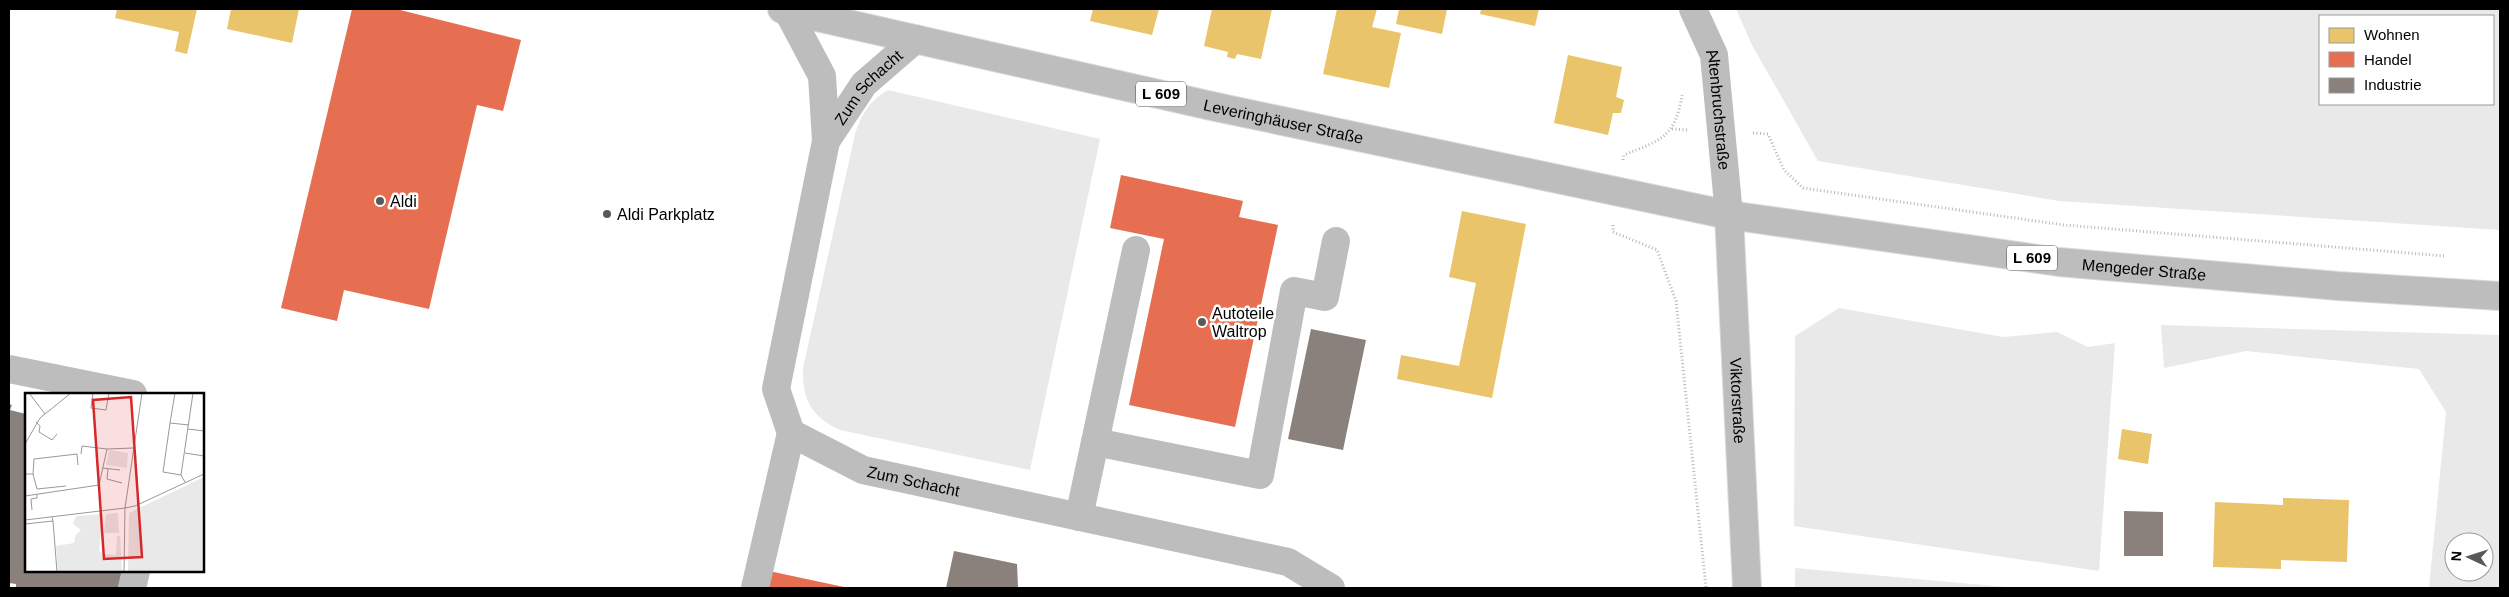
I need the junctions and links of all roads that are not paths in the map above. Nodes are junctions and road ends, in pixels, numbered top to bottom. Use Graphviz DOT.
graph roads {
  1 [pos="784,9"];
  2 [pos="1693,9"];
  3 [pos="916,39"];
  4 [pos="826,141"];
  5 [pos="1729,215"];
  6 [pos="1336,241"];
  7 [pos="1136,250"];
  8 [pos="2500,296"];
  9 [pos="9,369"];
  10 [pos="128,393"];
  11 [pos="791,433"];
  12 [pos="1095,442"];
  13 [pos="1079,517"];
  14 [pos="136,572"];
  15 [pos="132,588"];
  16 [pos="755,588"];
  17 [pos="1331,588"];
  18 [pos="1747,588"];
  1 -- 3 [label="main road, Leveringhäuser Straße / L 609"];
  1 -- 4 [label="main road, Zum Schacht"];
  2 -- 5 [label="main road, Altenbruchstraße"];
  3 -- 4 [label="main road, Zum Schacht"];
  3 -- 5 [label="main road, Leveringhäuser Straße / L 609"];
  4 -- 11 [label="main road, Zum Schacht"];
  5 -- 8 [label="main road, Mengeder Straße / L 609"];
  5 -- 18 [label="main road, Viktorstraße"];
  6 -- 12 [label="main road"];
  7 -- 12 [label="main road"];
  9 -- 10 [label="main road"];
  11 -- 13 [label="main road, Zum Schacht"];
  11 -- 16 [label="main road"];
  12 -- 13 [label="main road"];
  13 -- 17 [label="main road, Zum Schacht"];
  14 -- 15 [label="main road"];
}
